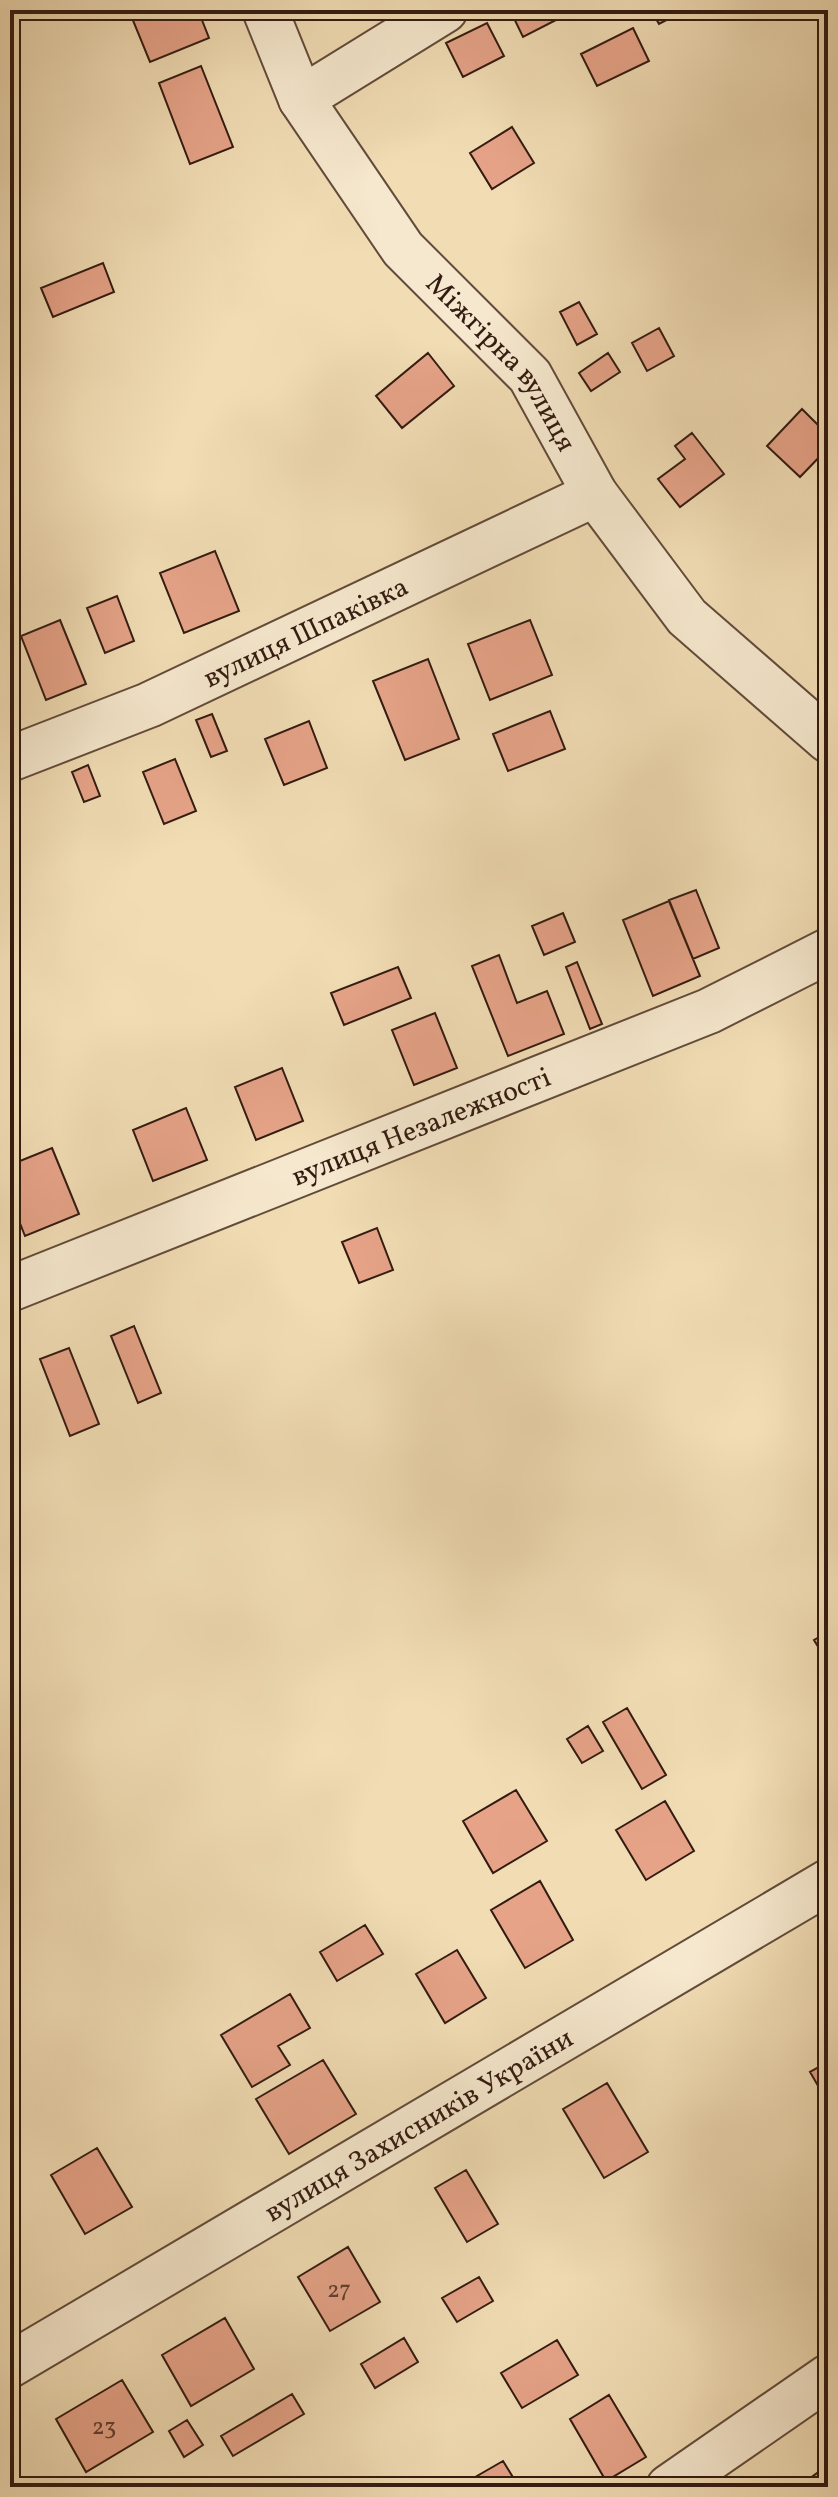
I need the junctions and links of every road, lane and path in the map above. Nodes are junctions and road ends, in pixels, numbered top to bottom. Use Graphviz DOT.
graph roads {
  1 [pos="265,10"];
  2 [pos="445,10"];
  3 [pos="301,99"];
  4 [pos="595,494"];
  5 [pos="828,740"];
  6 [pos="10,759"];
  7 [pos="828,951"];
  8 [pos="10,1289"];
  9 [pos="828,1882"];
  10 [pos="10,2365"];
  11 [pos="828,2377"];
  12 [pos="669,2487"];
  1 -- 3 [label="street, Міжгірна вулиця"];
  2 -- 3 [label="street"];
  3 -- 4 [label="street, Міжгірна вулиця"];
  4 -- 5 [label="street, Міжгірна вулиця"];
  4 -- 6 [label="street, вулиця Шпаківка"];
  7 -- 8 [label="street, вулиця Незалежності"];
  9 -- 10 [label="street, вулиця Захисників України"];
  11 -- 12 [label="street"];
}
